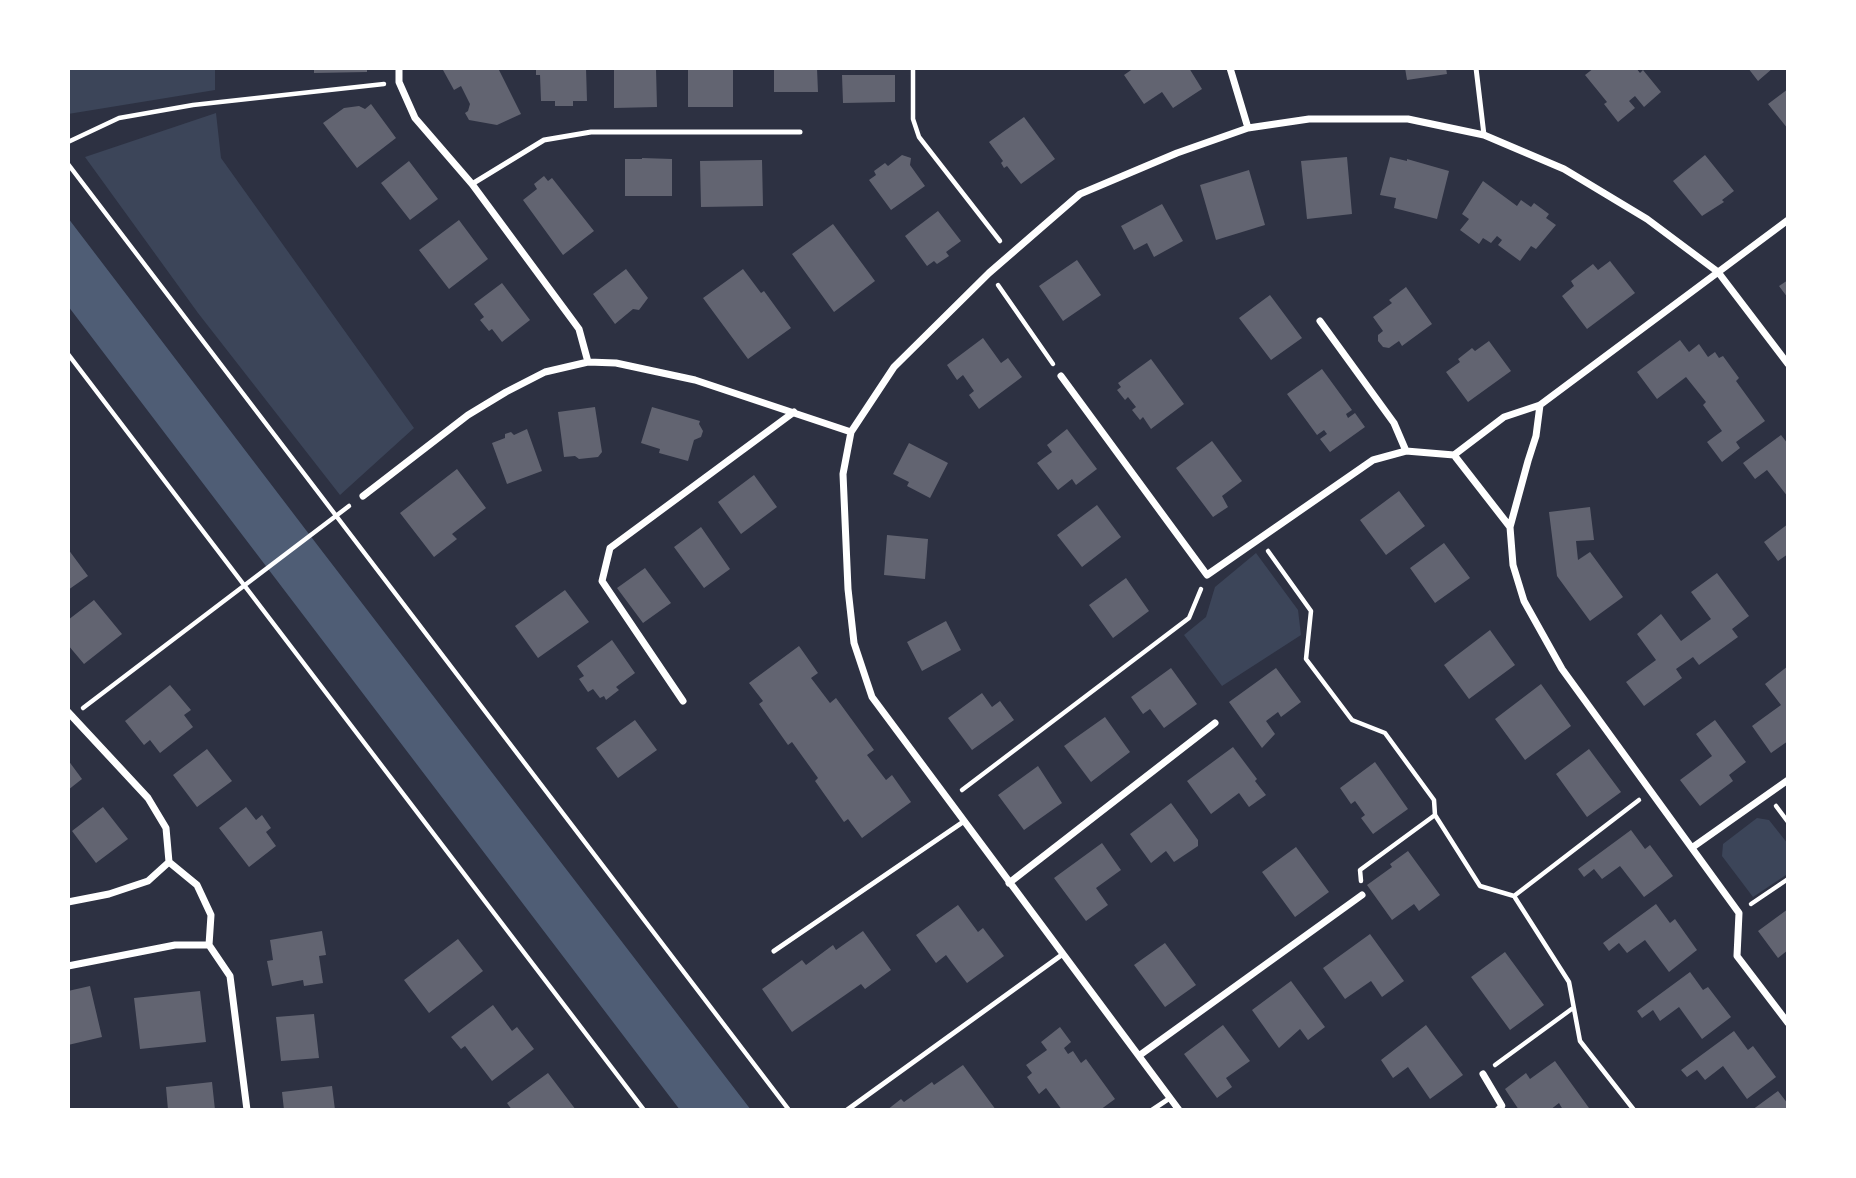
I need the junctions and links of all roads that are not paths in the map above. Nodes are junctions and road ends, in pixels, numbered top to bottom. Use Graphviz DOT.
graph roads {
  1 [pos="399,68"];
  2 [pos="1230,68"];
  3 [pos="1476,68"];
  4 [pos="1248,128"];
  5 [pos="800,132"];
  6 [pos="1484,135"];
  7 [pos="472,184"];
  8 [pos="1788,220"];
  9 [pos="1718,272"];
  10 [pos="1320,321"];
  11 [pos="588,362"];
  12 [pos="1788,364"];
  13 [pos="1061,376"];
  14 [pos="1540,405"];
  15 [pos="794,412"];
  16 [pos="851,432"];
  17 [pos="1406,451"];
  18 [pos="1454,455"];
  19 [pos="363,496"];
  20 [pos="1510,527"];
  21 [pos="683,701"];
  22 [pos="70,714"];
  23 [pos="1215,723"];
  24 [pos="1788,780"];
  25 [pos="963,822"];
  26 [pos="1693,847"];
  27 [pos="169,862"];
  28 [pos="1009,883"];
  29 [pos="1362,895"];
  30 [pos="68,902"];
  31 [pos="209,945"];
  32 [pos="774,951"];
  33 [pos="1063,954"];
  34 [pos="68,966"];
  35 [pos="1788,1023"];
  36 [pos="1140,1055"];
  37 [pos="1483,1074"];
  38 [pos="1170,1098"];
  39 [pos="247,1110"];
  40 [pos="847,1110"];
  41 [pos="1152,1110"];
  42 [pos="1179,1110"];
  43 [pos="1497,1110"];
  1 -- 7 [label="street"];
  2 -- 4 [label="street"];
  3 -- 6 [label="lane"];
  4 -- 6 [label="street"];
  4 -- 16 [label="street"];
  5 -- 7 [label="lane"];
  6 -- 9 [label="street"];
  7 -- 11 [label="street"];
  8 -- 9 [label="street"];
  9 -- 12 [label="street"];
  9 -- 14 [label="street"];
  10 -- 17 [label="street"];
  11 -- 15 [label="street"];
  11 -- 19 [label="street"];
  13 -- 17 [label="street"];
  14 -- 18 [label="street"];
  14 -- 20 [label="street"];
  15 -- 16 [label="street"];
  15 -- 21 [label="street"];
  16 -- 25 [label="street"];
  17 -- 18 [label="street"];
  18 -- 20 [label="street"];
  20 -- 26 [label="street"];
  22 -- 27 [label="street"];
  23 -- 28 [label="street"];
  24 -- 26 [label="street"];
  25 -- 28 [label="street"];
  25 -- 32 [label="lane"];
  26 -- 35 [label="street"];
  27 -- 30 [label="street"];
  27 -- 31 [label="street"];
  28 -- 33 [label="street"];
  29 -- 36 [label="street"];
  31 -- 34 [label="street"];
  31 -- 39 [label="street"];
  33 -- 36 [label="street"];
  33 -- 40 [label="lane"];
  36 -- 38 [label="street"];
  37 -- 43 [label="street"];
  38 -- 41 [label="lane"];
  38 -- 42 [label="street"];
}
